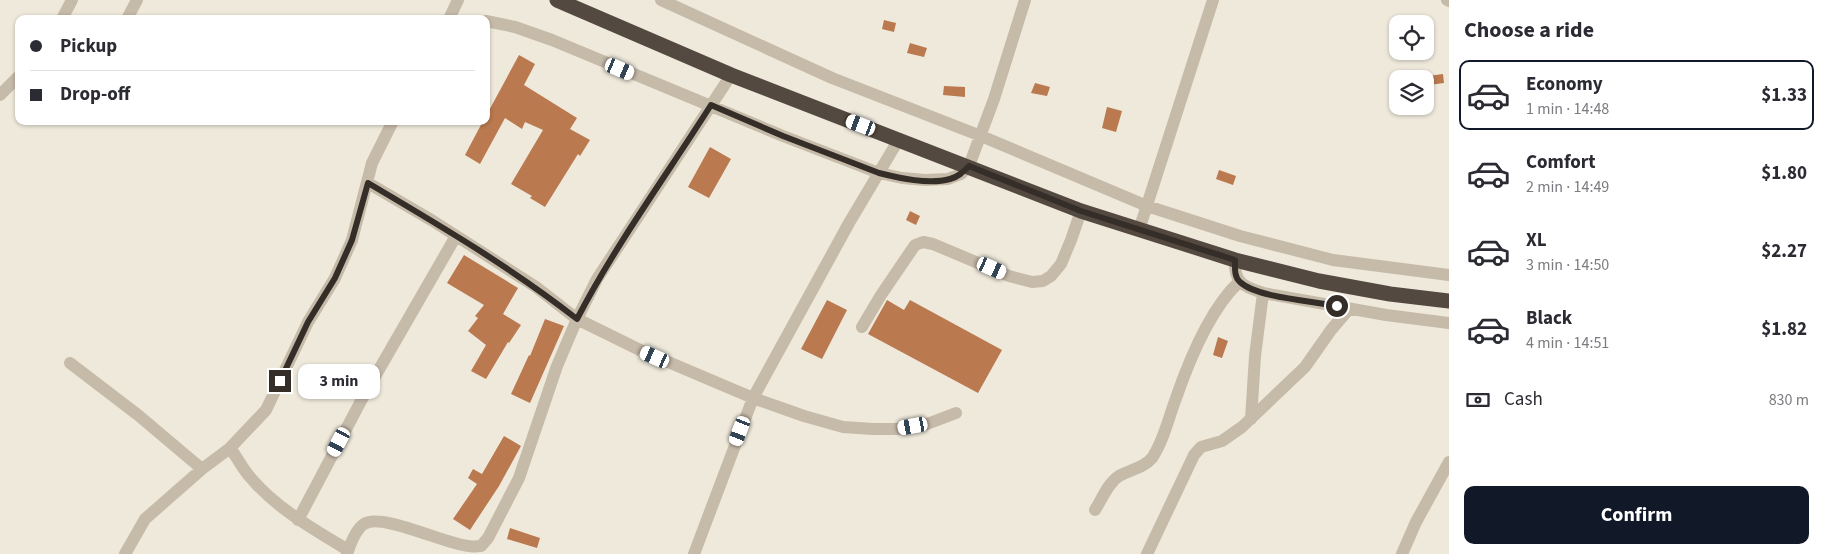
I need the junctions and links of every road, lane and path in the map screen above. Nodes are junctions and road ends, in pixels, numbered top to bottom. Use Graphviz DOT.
graph roads {
  1 [pos="72,0"];
  2 [pos="137,0"];
  3 [pos="458,0"];
  4 [pos="557,0"];
  5 [pos="661,0"];
  6 [pos="1025,0"];
  7 [pos="1213,0"];
  8 [pos="64,15"];
  9 [pos="129,15"];
  10 [pos="451,15"];
  11 [pos="490,22"];
  12 [pos="731,75"];
  13 [pos="15,80"];
  14 [pos="0,95"];
  15 [pos="711,105"];
  16 [pos="391,125"];
  17 [pos="981,136"];
  18 [pos="899,139"];
  19 [pos="969,166"];
  20 [pos="879,173"];
  21 [pos="368,183"];
  22 [pos="1147,206"];
  23 [pos="1081,211"];
  24 [pos="1139,230"];
  25 [pos="456,236"];
  26 [pos="1235,260"];
  27 [pos="1449,275"];
  28 [pos="1239,282"];
  29 [pos="1263,293"];
  30 [pos="1449,301"];
  31 [pos="1349,309"];
  32 [pos="577,319"];
  33 [pos="1449,323"];
  34 [pos="862,327"];
  35 [pos="70,363"];
  36 [pos="753,398"];
  37 [pos="956,412"];
  38 [pos="1251,419"];
  39 [pos="230,448"];
  40 [pos="1449,462"];
  41 [pos="202,469"];
  42 [pos="1095,510"];
  43 [pos="298,520"];
  44 [pos="480,550"];
  45 [pos="348,552"];
  46 [pos="125,554"];
  47 [pos="694,554"];
  48 [pos="1147,554"];
  49 [pos="1402,554"];
  1 -- 8 [label="street"];
  2 -- 9 [label="street"];
  3 -- 10 [label="street"];
  4 -- 12 [label="highway"];
  5 -- 17 [label="street"];
  6 -- 17 [label="street"];
  7 -- 22 [label="street"];
  11 -- 15 [label="street"];
  12 -- 15 [label="street"];
  12 -- 18 [label="highway"];
  13 -- 14 [label="street"];
  15 -- 20 [label="street"];
  15 -- 32 [label="street"];
  16 -- 21 [label="street"];
  17 -- 19 [label="street"];
  17 -- 22 [label="street"];
  18 -- 19 [label="highway"];
  18 -- 20 [label="street"];
  19 -- 20 [label="street"];
  19 -- 23 [label="highway"];
  20 -- 36 [label="street"];
  21 -- 25 [label="street"];
  21 -- 39 [label="street"];
  22 -- 24 [label="street"];
  22 -- 27 [label="street"];
  23 -- 24 [label="highway"];
  23 -- 34 [label="street"];
  24 -- 26 [label="highway"];
  25 -- 32 [label="street"];
  25 -- 43 [label="street"];
  26 -- 28 [label="street"];
  26 -- 30 [label="highway"];
  28 -- 29 [label="street"];
  28 -- 42 [label="street"];
  29 -- 31 [label="street"];
  29 -- 38 [label="street"];
  31 -- 33 [label="street"];
  31 -- 38 [label="street"];
  32 -- 36 [label="street"];
  32 -- 44 [label="street"];
  35 -- 41 [label="street"];
  36 -- 37 [label="street"];
  36 -- 47 [label="street"];
  38 -- 48 [label="street"];
  39 -- 41 [label="street"];
  39 -- 43 [label="street"];
  40 -- 49 [label="street"];
  41 -- 46 [label="street"];
  43 -- 45 [label="street"];
  44 -- 45 [label="street"];
}
